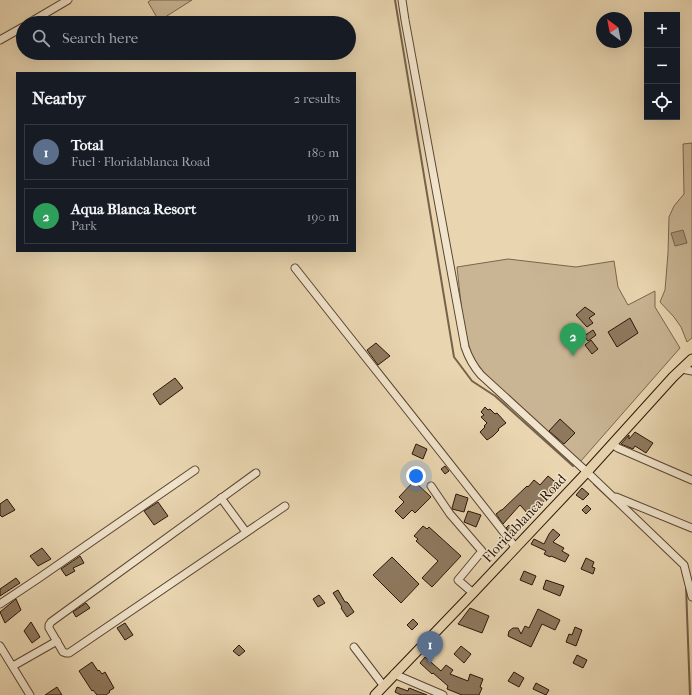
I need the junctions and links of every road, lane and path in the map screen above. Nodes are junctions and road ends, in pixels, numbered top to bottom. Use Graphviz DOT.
graph roads {
  1 [pos="68,0"];
  2 [pos="402,0"];
  3 [pos="41,16"];
  4 [pos="16,31"];
  5 [pos="0,40"];
  6 [pos="295,268"];
  7 [pos="692,359"];
  8 [pos="682,369"];
  9 [pos="692,372"];
  10 [pos="612,444"];
  11 [pos="195,470"];
  12 [pos="587,472"];
  13 [pos="256,473"];
  14 [pos="692,480"];
  15 [pos="431,486"];
  16 [pos="612,495"];
  17 [pos="221,498"];
  18 [pos="285,506"];
  19 [pos="692,528"];
  20 [pos="246,532"];
  21 [pos="516,548"];
  22 [pos="473,593"];
  23 [pos="692,596"];
  24 [pos="0,604"];
  25 [pos="57,641"];
  26 [pos="0,646"];
  27 [pos="354,647"];
  28 [pos="13,666"];
  29 [pos="394,674"];
  30 [pos="384,685"];
  31 [pos="30,695"];
  32 [pos="375,695"];
  33 [pos="443,695"];
  1 -- 3 [label="street"];
  2 -- 12 [label="street"];
  4 -- 5 [label="street"];
  6 -- 21 [label="street"];
  7 -- 8 [label="main road, Floridablanca Road"];
  8 -- 9 [label="street"];
  8 -- 10 [label="main road, Floridablanca Road"];
  10 -- 12 [label="main road, Floridablanca Road"];
  10 -- 14 [label="street"];
  11 -- 24 [label="street"];
  12 -- 16 [label="street"];
  12 -- 21 [label="main road, Floridablanca Road"];
  13 -- 17 [label="street"];
  15 -- 22 [label="street"];
  16 -- 19 [label="street"];
  16 -- 23 [label="street"];
  17 -- 20 [label="street"];
  17 -- 25 [label="street"];
  18 -- 20 [label="street"];
  20 -- 25 [label="street"];
  21 -- 22 [label="main road, Floridablanca Road"];
  22 -- 29 [label="main road, Floridablanca Road"];
  25 -- 28 [label="street"];
  26 -- 28 [label="street"];
  27 -- 30 [label="street"];
  28 -- 31 [label="street"];
  29 -- 30 [label="main road, Floridablanca Road"];
  29 -- 33 [label="street"];
  30 -- 32 [label="main road, Floridablanca Road"];
}
